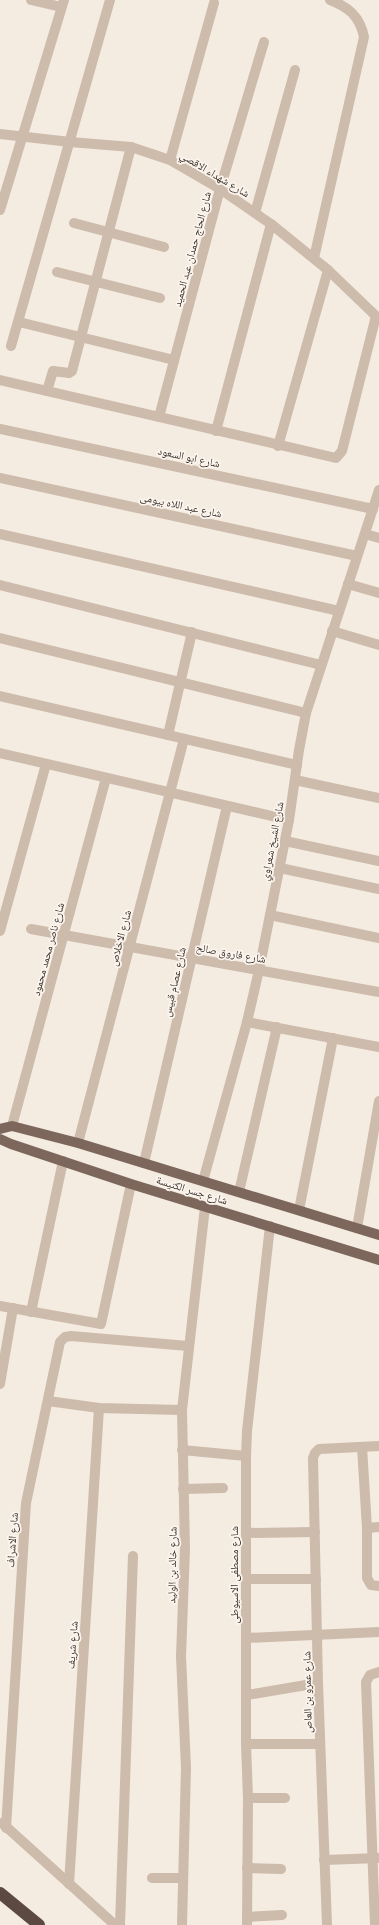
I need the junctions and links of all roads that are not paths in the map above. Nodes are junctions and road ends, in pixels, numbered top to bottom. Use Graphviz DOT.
graph roads {
  1 [pos="30,0"];
  2 [pos="110,0"];
  3 [pos="330,0"];
  4 [pos="62,3"];
  5 [pos="214,3"];
  6 [pos="264,42"];
  7 [pos="295,70"];
  8 [pos="0,134"];
  9 [pos="22,137"];
  10 [pos="70,142"];
  11 [pos="132,147"];
  12 [pos="170,160"];
  13 [pos="220,189"];
  14 [pos="0,210"];
  15 [pos="254,212"];
  16 [pos="74,223"];
  17 [pos="271,224"];
  18 [pos="109,232"];
  19 [pos="164,247"];
  20 [pos="314,258"];
  21 [pos="328,270"];
  22 [pos="57,272"];
  23 [pos="96,282"];
  24 [pos="160,298"];
  25 [pos="377,317"];
  26 [pos="19,322"];
  27 [pos="81,337"];
  28 [pos="11,346"];
  29 [pos="174,360"];
  30 [pos="0,380"];
  31 [pos="47,391"];
  32 [pos="159,417"];
  33 [pos="0,429"];
  34 [pos="216,431"];
  35 [pos="278,446"];
  36 [pos="0,478"];
  37 [pos="379,490"];
  38 [pos="373,509"];
  39 [pos="0,534"];
  40 [pos="364,534"];
  41 [pos="379,538"];
  42 [pos="357,556"];
  43 [pos="348,584"];
  44 [pos="0,585"];
  45 [pos="379,593"];
  46 [pos="339,611"];
  47 [pos="332,631"];
  48 [pos="192,632"];
  49 [pos="0,638"];
  50 [pos="379,645"];
  51 [pos="321,665"];
  52 [pos="181,682"];
  53 [pos="0,696"];
  54 [pos="306,712"];
  55 [pos="168,735"];
  56 [pos="184,738"];
  57 [pos="0,753"];
  58 [pos="46,764"];
  59 [pos="297,765"];
  60 [pos="106,778"];
  61 [pos="295,780"];
  62 [pos="170,793"];
  63 [pos="379,798"];
  64 [pos="227,806"];
  65 [pos="289,820"];
  66 [pos="285,841"];
  67 [pos="379,861"];
  68 [pos="280,868"];
  69 [pos="379,889"];
  70 [pos="270,915"];
  71 [pos="31,929"];
  72 [pos="0,931"];
  73 [pos="64,935"];
  74 [pos="379,938"];
  75 [pos="130,947"];
  76 [pos="191,958"];
  77 [pos="259,970"];
  78 [pos="379,992"];
  79 [pos="247,1022"];
  80 [pos="277,1027"];
  81 [pos="333,1038"];
  82 [pos="379,1047"];
  83 [pos="379,1101"];
  84 [pos="12,1126"];
  85 [pos="0,1129"];
  86 [pos="0,1139"];
  87 [pos="78,1143"];
  88 [pos="63,1161"];
  89 [pos="144,1163"];
  90 [pos="203,1181"];
  91 [pos="131,1184"];
  92 [pos="239,1192"];
  93 [pos="205,1206"];
  94 [pos="299,1210"];
  95 [pos="270,1226"];
  96 [pos="357,1228"];
  97 [pos="379,1235"];
  98 [pos="379,1260"];
  99 [pos="0,1306"];
  100 [pos="13,1308"];
  101 [pos="31,1312"];
  102 [pos="188,1346"];
  103 [pos="0,1384"];
  104 [pos="48,1401"];
  105 [pos="99,1408"];
  106 [pos="182,1410"];
  107 [pos="379,1446"];
  108 [pos="362,1447"];
  109 [pos="182,1450"];
  110 [pos="246,1456"];
  111 [pos="223,1488"];
  112 [pos="183,1489"];
  113 [pos="379,1527"];
  114 [pos="367,1528"];
  115 [pos="315,1532"];
  116 [pos="246,1533"];
  117 [pos="133,1556"];
  118 [pos="246,1579"];
  119 [pos="316,1579"];
  120 [pos="377,1586"];
  121 [pos="379,1632"];
  122 [pos="318,1636"];
  123 [pos="246,1638"];
  124 [pos="379,1672"];
  125 [pos="318,1683"];
  126 [pos="247,1695"];
  127 [pos="246,1744"];
  128 [pos="320,1744"];
  129 [pos="248,1798"];
  130 [pos="285,1798"];
  131 [pos="3,1824"];
  132 [pos="376,1858"];
  133 [pos="324,1860"];
  134 [pos="248,1868"];
  135 [pos="280,1868"];
  136 [pos="152,1878"];
  137 [pos="182,1878"];
  138 [pos="69,1884"];
  139 [pos="0,1893"];
  140 [pos="282,1915"];
  141 [pos="247,1921"];
  142 [pos="39,1925"];
  143 [pos="115,1925"];
  144 [pos="120,1925"];
  145 [pos="182,1925"];
  146 [pos="327,1925"];
  147 [pos="376,1925"];
  1 -- 4 [label="street"];
  2 -- 10 [label="street"];
  3 -- 20 [label="street"];
  4 -- 9 [label="street"];
  5 -- 12 [label="street"];
  6 -- 13 [label="street, شارع الحاج حمدان عبد الحميد"];
  7 -- 15 [label="street"];
  8 -- 9 [label="street, شارع شهداء الاقصي"];
  9 -- 10 [label="street, شارع شهداء الاقصي"];
  9 -- 14 [label="street"];
  10 -- 11 [label="street, شارع شهداء الاقصي"];
  10 -- 26 [label="street"];
  11 -- 12 [label="street, شارع شهداء الاقصي"];
  11 -- 18 [label="street"];
  12 -- 13 [label="street, شارع شهداء الاقصي"];
  13 -- 15 [label="street, شارع شهداء الاقصي"];
  13 -- 29 [label="street, شارع الحاج حمدان عبد الحميد"];
  15 -- 17 [label="street, شارع شهداء الاقصي"];
  16 -- 18 [label="street"];
  17 -- 20 [label="street, شارع شهداء الاقصي"];
  17 -- 34 [label="street"];
  18 -- 19 [label="street"];
  18 -- 23 [label="street"];
  20 -- 21 [label="street, شارع شهداء الاقصي"];
  21 -- 25 [label="street, شارع شهداء الاقصي"];
  21 -- 35 [label="street"];
  22 -- 23 [label="street"];
  23 -- 24 [label="street"];
  23 -- 27 [label="street"];
  25 -- 35 [label="street"];
  26 -- 27 [label="street"];
  26 -- 28 [label="street"];
  27 -- 29 [label="street"];
  27 -- 31 [label="street"];
  29 -- 32 [label="street, شارع الحاج حمدان عبد الحميد"];
  30 -- 31 [label="street"];
  31 -- 32 [label="street"];
  32 -- 34 [label="street"];
  33 -- 38 [label="street, شارع ابو السعود"];
  34 -- 35 [label="street"];
  36 -- 42 [label="street, شارع عبد اللاه بيومى"];
  37 -- 38 [label="street, شارع الشيخ شعراوي"];
  38 -- 40 [label="street, شارع الشيخ شعراوي"];
  39 -- 46 [label="street"];
  40 -- 41 [label="street"];
  40 -- 42 [label="street, شارع الشيخ شعراوي"];
  42 -- 43 [label="street, شارع الشيخ شعراوي"];
  43 -- 45 [label="street"];
  43 -- 46 [label="street, شارع الشيخ شعراوي"];
  44 -- 48 [label="street"];
  46 -- 47 [label="street, شارع الشيخ شعراوي"];
  47 -- 50 [label="street"];
  47 -- 51 [label="street, شارع الشيخ شعراوي"];
  48 -- 51 [label="street"];
  48 -- 52 [label="street"];
  49 -- 52 [label="street"];
  51 -- 54 [label="street, شارع الشيخ شعراوي"];
  52 -- 54 [label="street"];
  52 -- 55 [label="street"];
  53 -- 55 [label="street"];
  54 -- 59 [label="street, شارع الشيخ شعراوي"];
  55 -- 56 [label="street"];
  56 -- 59 [label="street"];
  56 -- 62 [label="street, شارع الاخلاص"];
  57 -- 58 [label="street"];
  58 -- 60 [label="street"];
  58 -- 72 [label="street"];
  59 -- 61 [label="street, شارع الشيخ شعراوي"];
  60 -- 62 [label="street"];
  60 -- 73 [label="street, شارع ناصر محمد محمود"];
  61 -- 63 [label="street"];
  61 -- 65 [label="street, شارع الشيخ شعراوي"];
  62 -- 64 [label="street"];
  62 -- 75 [label="street, شارع الاخلاص"];
  64 -- 65 [label="street"];
  64 -- 76 [label="street, شارع عصام قبيس"];
  65 -- 66 [label="street, شارع الشيخ شعراوي"];
  66 -- 67 [label="street"];
  66 -- 68 [label="street, شارع الشيخ شعراوي"];
  68 -- 69 [label="street"];
  68 -- 70 [label="street, شارع الشيخ شعراوي"];
  70 -- 74 [label="street"];
  70 -- 77 [label="street, شارع الشيخ شعراوي"];
  71 -- 73 [label="street, شارع فاروق صالح"];
  73 -- 75 [label="street, شارع فاروق صالح"];
  73 -- 84 [label="street, شارع ناصر محمد محمود"];
  75 -- 76 [label="street, شارع فاروق صالح"];
  75 -- 87 [label="street, شارع الاخلاص"];
  76 -- 77 [label="street, شارع فاروق صالح"];
  76 -- 89 [label="street, شارع عصام قبيس"];
  77 -- 78 [label="street, شارع فاروق صالح"];
  77 -- 79 [label="street, شارع الشيخ شعراوي"];
  79 -- 80 [label="street"];
  79 -- 90 [label="street, شارع الشيخ شعراوي"];
  80 -- 81 [label="street"];
  80 -- 92 [label="street"];
  81 -- 82 [label="street"];
  81 -- 94 [label="street"];
  83 -- 96 [label="street"];
  84 -- 85 [label="main road, شارع جسر الكنيسة"];
  84 -- 87 [label="main road, شارع جسر الكنيسة"];
  86 -- 88 [label="main road, شارع جسر الكنيسة"];
  87 -- 89 [label="main road, شارع جسر الكنيسة"];
  88 -- 91 [label="main road, شارع جسر الكنيسة"];
  88 -- 101 [label="street"];
  89 -- 90 [label="main road, شارع جسر الكنيسة"];
  90 -- 92 [label="main road, شارع جسر الكنيسة"];
  91 -- 93 [label="main road, شارع جسر الكنيسة"];
  91 -- 101 [label="street"];
  92 -- 94 [label="main road, شارع جسر الكنيسة"];
  93 -- 95 [label="main road, شارع جسر الكنيسة"];
  93 -- 102 [label="street, شارع خالد بن الوليد"];
  94 -- 96 [label="main road, شارع جسر الكنيسة"];
  95 -- 98 [label="main road, شارع جسر الكنيسة"];
  95 -- 110 [label="street, شارع مصطفى الاسيوطى"];
  96 -- 97 [label="main road, شارع جسر الكنيسة"];
  99 -- 100 [label="street"];
  100 -- 101 [label="street"];
  100 -- 103 [label="street"];
  102 -- 104 [label="street, شارع الاشراف"];
  102 -- 106 [label="street, شارع خالد بن الوليد"];
  104 -- 105 [label="street"];
  104 -- 131 [label="street, شارع الاشراف"];
  105 -- 106 [label="street"];
  105 -- 138 [label="street, شارع شريف"];
  106 -- 109 [label="street, شارع خالد بن الوليد"];
  107 -- 108 [label="street"];
  108 -- 114 [label="street"];
  108 -- 115 [label="street, شارع عمرو بن العاص"];
  109 -- 110 [label="street"];
  109 -- 112 [label="street, شارع خالد بن الوليد"];
  110 -- 116 [label="street, شارع مصطفى الاسيوطى"];
  111 -- 112 [label="street"];
  112 -- 137 [label="street, شارع خالد بن الوليد"];
  113 -- 114 [label="street"];
  114 -- 120 [label="street"];
  115 -- 116 [label="street"];
  115 -- 119 [label="street, شارع عمرو بن العاص"];
  116 -- 118 [label="street, شارع مصطفى الاسيوطى"];
  117 -- 144 [label="street"];
  118 -- 119 [label="street"];
  118 -- 123 [label="street, شارع مصطفى الاسيوطى"];
  119 -- 122 [label="street, شارع عمرو بن العاص"];
  121 -- 122 [label="street"];
  122 -- 123 [label="street"];
  122 -- 125 [label="street, شارع عمرو بن العاص"];
  123 -- 126 [label="street, شارع مصطفى الاسيوطى"];
  124 -- 132 [label="street"];
  125 -- 126 [label="street"];
  125 -- 128 [label="street, شارع عمرو بن العاص"];
  126 -- 127 [label="street, شارع مصطفى الاسيوطى"];
  127 -- 128 [label="street"];
  127 -- 129 [label="street, شارع مصطفى الاسيوطى"];
  128 -- 133 [label="street, شارع عمرو بن العاص"];
  129 -- 130 [label="street"];
  129 -- 134 [label="street, شارع مصطفى الاسيوطى"];
  131 -- 138 [label="street"];
  132 -- 133 [label="street"];
  132 -- 147 [label="street"];
  133 -- 146 [label="street, شارع عمرو بن العاص"];
  134 -- 135 [label="street"];
  134 -- 141 [label="street, شارع مصطفى الاسيوطى"];
  136 -- 137 [label="street"];
  137 -- 145 [label="street, شارع خالد بن الوليد"];
  138 -- 143 [label="street"];
  139 -- 142 [label="highway"];
  140 -- 141 [label="street"];
}
